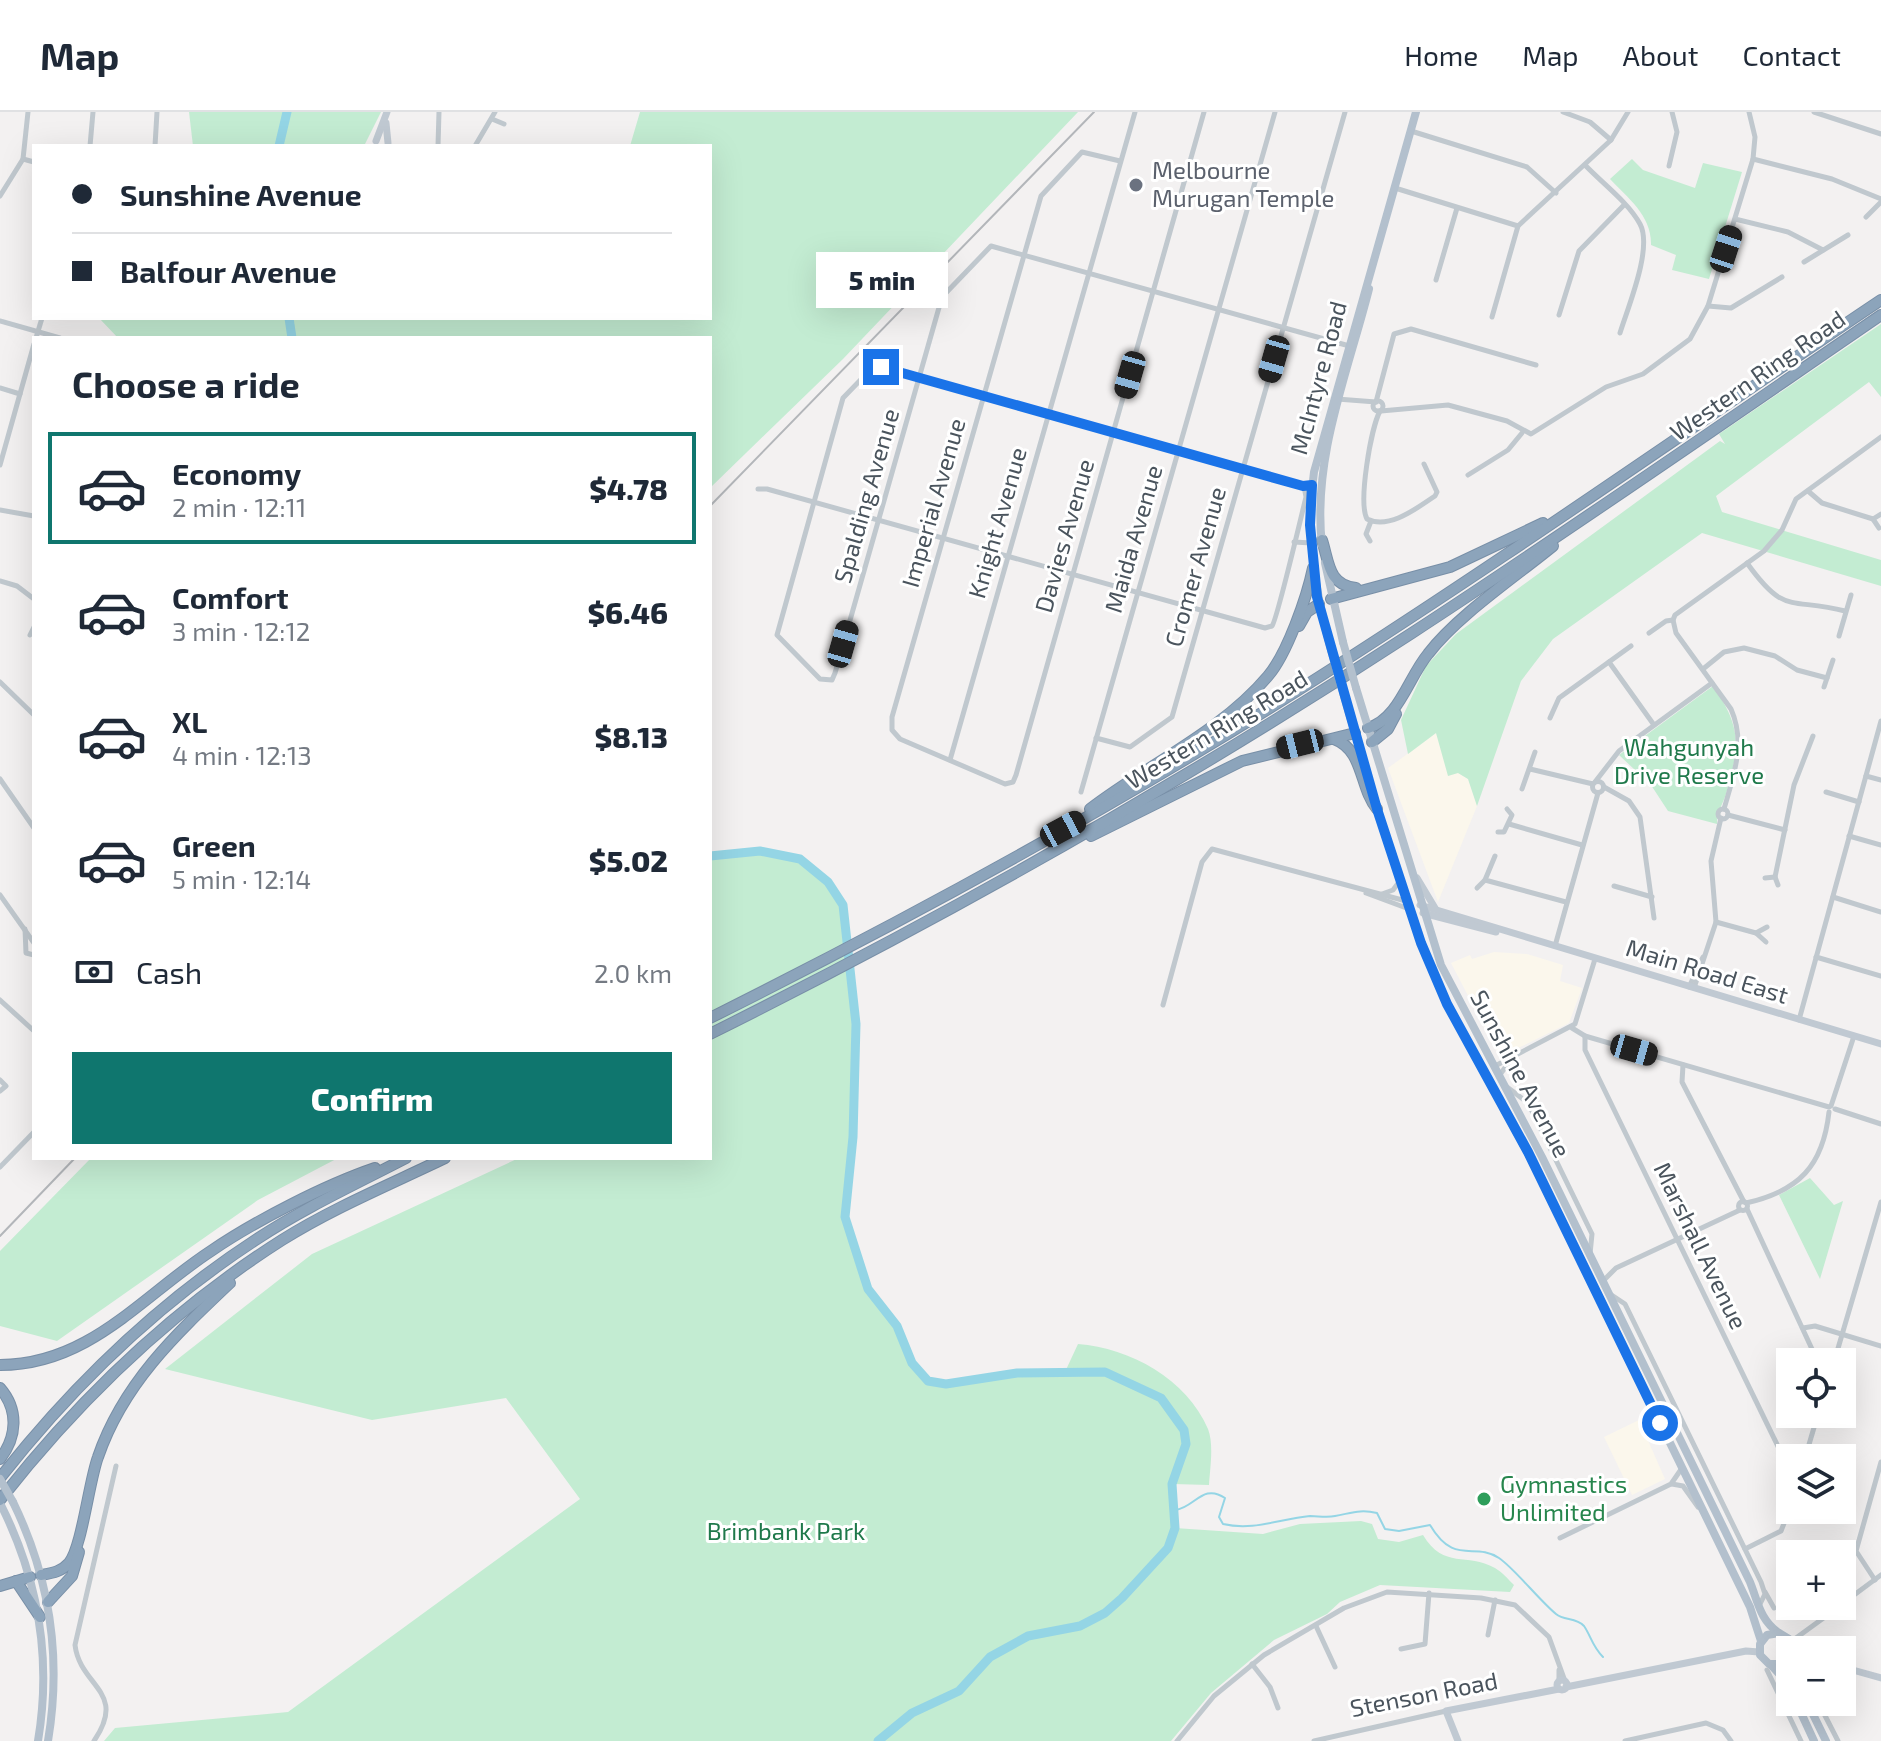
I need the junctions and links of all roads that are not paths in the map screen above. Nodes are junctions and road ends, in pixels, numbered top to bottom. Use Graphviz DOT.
graph roads {
  1 [pos="28,112"];
  2 [pos="93,112"];
  3 [pos="157,112"];
  4 [pos="387,112"];
  5 [pos="439,112"];
  6 [pos="495,112"];
  7 [pos="1135,112"];
  8 [pos="1204,112"];
  9 [pos="1275,112"];
  10 [pos="1345,112"];
  11 [pos="1414,112"];
  12 [pos="1563,112"];
  13 [pos="1628,112"];
  14 [pos="1672,112"];
  15 [pos="1751,112"];
  16 [pos="1814,112"];
  17 [pos="492,119"];
  18 [pos="504,124"];
  19 [pos="1411,131"];
  20 [pos="1881,134"];
  21 [pos="1611,140"];
  22 [pos="90,144"];
  23 [pos="155,144"];
  24 [pos="374,144"];
  25 [pos="390,144"];
  26 [pos="438,144"];
  27 [pos="476,144"];
  28 [pos="23,159"];
  29 [pos="1753,159"];
  30 [pos="32,161"];
  31 [pos="1120,161"];
  32 [pos="1585,165"];
  33 [pos="1669,166"];
  34 [pos="1395,188"];
  35 [pos="1556,193"];
  36 [pos="0,196"];
  37 [pos="1881,200"];
  38 [pos="1624,205"];
  39 [pos="1457,208"];
  40 [pos="1866,217"];
  41 [pos="1735,219"];
  42 [pos="1518,226"];
  43 [pos="1848,235"];
  44 [pos="1823,250"];
  45 [pos="1025,254"];
  46 [pos="1804,262"];
  47 [pos="1089,272"];
  48 [pos="1782,277"];
  49 [pos="1436,280"];
  50 [pos="1154,291"];
  51 [pos="1881,300"];
  52 [pos="1708,306"];
  53 [pos="1219,309"];
  54 [pos="1559,315"];
  55 [pos="1881,315"];
  56 [pos="1492,317"];
  57 [pos="0,321"];
  58 [pos="1283,327"];
  59 [pos="1620,333"];
  60 [pos="37,335"];
  61 [pos="1350,346"];
  62 [pos="32,351"];
  63 [pos="1536,365"];
  64 [pos="919,377"];
  65 [pos="0,388"];
  66 [pos="20,394"];
  67 [pos="984,396"];
  68 [pos="1336,398"];
  69 [pos="1378,406"];
  70 [pos="1048,414"];
  71 [pos="1113,432"];
  72 [pos="1522,433"];
  73 [pos="1881,437"];
  74 [pos="1178,450"];
  75 [pos="1424,464"];
  76 [pos="0,465"];
  77 [pos="1242,469"];
  78 [pos="1468,475"];
  79 [pos="1621,478"];
  80 [pos="1313,486"];
  81 [pos="758,489"];
  82 [pos="1808,491"];
  83 [pos="1321,498"];
  84 [pos="814,501"];
  85 [pos="1608,503"];
  86 [pos="1,511"];
  87 [pos="1881,514"];
  88 [pos="32,516"];
  89 [pos="1873,519"];
  90 [pos="878,520"];
  91 [pos="1371,521"];
  92 [pos="1879,528"];
  93 [pos="943,538"];
  94 [pos="1316,541"];
  95 [pos="1370,541"];
  96 [pos="1294,542"];
  97 [pos="1008,556"];
  98 [pos="1747,563"];
  99 [pos="1313,568"];
  100 [pos="1072,575"];
  101 [pos="0,581"];
  102 [pos="1362,588"];
  103 [pos="1137,593"];
  104 [pos="32,595"];
  105 [pos="1851,595"];
  106 [pos="1331,599"];
  107 [pos="1319,604"];
  108 [pos="1202,611"];
  109 [pos="1845,611"];
  110 [pos="1673,620"];
  111 [pos="32,631"];
  112 [pos="1649,633"];
  113 [pos="30,635"];
  114 [pos="1839,636"];
  115 [pos="1631,646"];
  116 [pos="1833,660"];
  117 [pos="1278,661"];
  118 [pos="1609,662"];
  119 [pos="1703,669"];
  120 [pos="1413,675"];
  121 [pos="1827,678"];
  122 [pos="0,682"];
  123 [pos="1712,683"];
  124 [pos="1824,687"];
  125 [pos="32,713"];
  126 [pos="1550,718"];
  127 [pos="1881,721"];
  128 [pos="1654,725"];
  129 [pos="1368,728"];
  130 [pos="1355,733"];
  131 [pos="1813,736"];
  132 [pos="1096,738"];
  133 [pos="1332,739"];
  134 [pos="1372,742"];
  135 [pos="1535,752"];
  136 [pos="950,760"];
  137 [pos="1530,769"];
  138 [pos="1866,776"];
  139 [pos="0,779"];
  140 [pos="1881,780"];
  141 [pos="1598,788"];
  142 [pos="1522,789"];
  143 [pos="8,792"];
  144 [pos="1081,792"];
  145 [pos="1826,792"];
  146 [pos="0,797"];
  147 [pos="1859,802"];
  148 [pos="1377,809"];
  149 [pos="1507,809"];
  150 [pos="1726,812"];
  151 [pos="1509,824"];
  152 [pos="32,825"];
  153 [pos="1063,829"];
  154 [pos="1785,830"];
  155 [pos="1498,832"];
  156 [pos="1849,836"];
  157 [pos="1081,838"];
  158 [pos="1582,845"];
  159 [pos="1881,845"];
  160 [pos="1495,856"];
  161 [pos="1408,862"];
  162 [pos="1775,877"];
  163 [pos="1765,878"];
  164 [pos="1400,880"];
  165 [pos="1485,880"];
  166 [pos="1778,885"];
  167 [pos="1614,886"];
  168 [pos="1477,888"];
  169 [pos="1359,890"];
  170 [pos="1381,894"];
  171 [pos="0,895"];
  172 [pos="1652,897"];
  173 [pos="1833,897"];
  174 [pos="1566,902"];
  175 [pos="1409,905"];
  176 [pos="1421,909"];
  177 [pos="1435,909"];
  178 [pos="1881,912"];
  179 [pos="1654,918"];
  180 [pos="1716,922"];
  181 [pos="1767,927"];
  182 [pos="25,928"];
  183 [pos="1484,929"];
  184 [pos="1428,930"];
  185 [pos="1756,933"];
  186 [pos="1522,937"];
  187 [pos="32,940"];
  188 [pos="1766,942"];
  189 [pos="1555,947"];
  190 [pos="32,954"];
  191 [pos="1816,957"];
  192 [pos="1595,959"];
  193 [pos="1881,976"];
  194 [pos="1691,988"];
  195 [pos="1,1003"];
  196 [pos="1163,1005"];
  197 [pos="712,1017"];
  198 [pos="1799,1020"];
  199 [pos="1572,1028"];
  200 [pos="32,1029"];
  201 [pos="712,1033"];
  202 [pos="1585,1036"];
  203 [pos="1854,1036"];
  204 [pos="1881,1044"];
  205 [pos="1516,1055"];
  206 [pos="1487,1057"];
  207 [pos="1503,1061"];
  208 [pos="1683,1065"];
  209 [pos="1493,1068"];
  210 [pos="0,1080"];
  211 [pos="1499,1080"];
  212 [pos="0,1091"];
  213 [pos="1832,1109"];
  214 [pos="1508,1116"];
  215 [pos="1881,1124"];
  216 [pos="32,1134"];
  217 [pos="399,1160"];
  218 [pos="401,1160"];
  219 [pos="441,1160"];
  220 [pos="0,1167"];
  221 [pos="1881,1202"];
  222 [pos="1743,1206"];
  223 [pos="1576,1227"];
  224 [pos="1676,1238"];
  225 [pos="261,1255"];
  226 [pos="1590,1255"];
  227 [pos="1596,1267"];
  228 [pos="1616,1268"];
  229 [pos="1603,1281"];
  230 [pos="1593,1284"];
  231 [pos="1609,1294"];
  232 [pos="1803,1328"];
  233 [pos="1842,1334"];
  234 [pos="1881,1346"];
  235 [pos="1812,1348"];
  236 [pos="1838,1348"];
  237 [pos="1639,1356"];
  238 [pos="0,1365"];
  239 [pos="0,1388"];
  240 [pos="1651,1404"];
  241 [pos="1777,1444"];
  242 [pos="0,1459"];
  243 [pos="1881,1462"];
  244 [pos="116,1466"];
  245 [pos="1682,1468"];
  246 [pos="1879,1472"];
  247 [pos="1696,1473"];
  248 [pos="0,1478"];
  249 [pos="1671,1484"];
  250 [pos="86,1499"];
  251 [pos="0,1501"];
  252 [pos="1704,1513"];
  253 [pos="1784,1524"];
  254 [pos="1560,1538"];
  255 [pos="1745,1549"];
  256 [pos="1881,1575"];
  257 [pos="35,1576"];
  258 [pos="1875,1580"];
  259 [pos="16,1581"];
  260 [pos="0,1586"];
  261 [pos="1765,1591"];
  262 [pos="1429,1593"];
  263 [pos="1856,1594"];
  264 [pos="1495,1600"];
  265 [pos="48,1602"];
  266 [pos="1758,1608"];
  267 [pos="1774,1608"];
  268 [pos="40,1617"];
  269 [pos="1821,1620"];
  270 [pos="1316,1626"];
  271 [pos="1779,1633"];
  272 [pos="1488,1635"];
  273 [pos="1784,1636"];
  274 [pos="1799,1636"];
  275 [pos="1760,1645"];
  276 [pos="1401,1649"];
  277 [pos="1252,1664"];
  278 [pos="1776,1665"];
  279 [pos="1335,1667"];
  280 [pos="1768,1667"];
  281 [pos="1856,1671"];
  282 [pos="1776,1672"];
  283 [pos="1881,1678"];
  284 [pos="1562,1683"];
  285 [pos="1776,1686"];
  286 [pos="1279,1710"];
  287 [pos="1446,1711"];
  288 [pos="1790,1716"];
  289 [pos="1802,1716"];
  290 [pos="1814,1716"];
  291 [pos="1825,1716"];
  292 [pos="1333,1738"];
  293 [pos="1643,1738"];
  294 [pos="38,1741"];
  295 [pos="48,1741"];
  296 [pos="94,1741"];
  297 [pos="1177,1741"];
  298 [pos="1314,1741"];
  299 [pos="1458,1741"];
  300 [pos="1625,1741"];
  301 [pos="1731,1741"];
  302 [pos="1801,1741"];
  303 [pos="1814,1741"];
  304 [pos="1826,1741"];
  305 [pos="1838,1741"];
  1 -- 28 [label="street"];
  2 -- 22 [label="street"];
  3 -- 23 [label="street"];
  4 -- 24 [label="main road"];
  4 -- 25 [label="main road"];
  5 -- 26 [label="street"];
  6 -- 17 [label="street"];
  7 -- 31 [label="street, Knight Avenue"];
  8 -- 50 [label="street, Davies Avenue"];
  9 -- 53 [label="street, Maida Avenue"];
  10 -- 58 [label="street, Cromer Avenue"];
  11 -- 19 [label="main road, McIntyre Road"];
  12 -- 21 [label="street"];
  13 -- 21 [label="street"];
  14 -- 33 [label="street"];
  15 -- 29 [label="street"];
  16 -- 20 [label="street"];
  17 -- 18 [label="street"];
  17 -- 27 [label="street"];
  19 -- 34 [label="main road, McIntyre Road"];
  19 -- 35 [label="street"];
  21 -- 32 [label="street"];
  28 -- 30 [label="street"];
  28 -- 36 [label="street"];
  29 -- 37 [label="street"];
  29 -- 41 [label="street"];
  31 -- 45 [label="street, Imperial Avenue"];
  31 -- 47 [label="street, Knight Avenue"];
  32 -- 35 [label="street"];
  32 -- 38 [label="street"];
  34 -- 39 [label="street"];
  34 -- 61 [label="main road, McIntyre Road"];
  35 -- 42 [label="street"];
  37 -- 40 [label="street"];
  38 -- 54 [label="street"];
  38 -- 59 [label="street"];
  39 -- 42 [label="street"];
  39 -- 49 [label="street"];
  41 -- 44 [label="street"];
  41 -- 52 [label="street"];
  42 -- 56 [label="street"];
  43 -- 44 [label="street"];
  44 -- 46 [label="street"];
  45 -- 47 [label="street"];
  45 -- 64 [label="street, Spalding Avenue"];
  45 -- 67 [label="street, Imperial Avenue"];
  47 -- 50 [label="street"];
  47 -- 70 [label="street, Knight Avenue"];
  48 -- 52 [label="street"];
  50 -- 53 [label="street"];
  50 -- 71 [label="street, Davies Avenue"];
  51 -- 79 [label="highway, Western Ring Road"];
  52 -- 72 [label="street"];
  53 -- 58 [label="street"];
  53 -- 74 [label="street, Maida Avenue"];
  55 -- 85 [label="highway, Western Ring Road"];
  57 -- 60 [label="street"];
  58 -- 61 [label="street"];
  58 -- 77 [label="street, Cromer Avenue"];
  61 -- 68 [label="main road, McIntyre Road"];
  62 -- 66 [label="street"];
  63 -- 69 [label="street"];
  64 -- 67 [label="street"];
  64 -- 84 [label="street"];
  64 -- 90 [label="street, Spalding Avenue"];
  65 -- 66 [label="street"];
  66 -- 76 [label="street"];
  67 -- 70 [label="street"];
  67 -- 93 [label="street, Imperial Avenue"];
  68 -- 69 [label="street"];
  68 -- 80 [label="main road, McIntyre Road"];
  69 -- 72 [label="street"];
  69 -- 91 [label="street"];
  70 -- 71 [label="street"];
  70 -- 97 [label="street, Knight Avenue"];
  71 -- 74 [label="street"];
  71 -- 100 [label="street, Davies Avenue"];
  72 -- 78 [label="street"];
  73 -- 82 [label="street"];
  74 -- 77 [label="street"];
  74 -- 103 [label="street, Maida Avenue"];
  75 -- 91 [label="street"];
  77 -- 80 [label="street"];
  77 -- 108 [label="street, Cromer Avenue"];
  79 -- 102 [label="highway"];
  79 -- 153 [label="highway, Western Ring Road"];
  80 -- 83 [label="main road, McIntyre Road"];
  80 -- 94 [label="main road, McIntyre Road"];
  80 -- 96 [label="street, McIntyre Road"];
  81 -- 84 [label="street"];
  82 -- 89 [label="street"];
  82 -- 98 [label="street"];
  83 -- 94 [label="main road, Sunshine Avenue"];
  84 -- 90 [label="street"];
  84 -- 90 [label="street, Spalding Avenue"];
  85 -- 120 [label="highway"];
  85 -- 157 [label="highway, Western Ring Road"];
  86 -- 88 [label="street"];
  87 -- 89 [label="street"];
  89 -- 92 [label="street"];
  90 -- 93 [label="street"];
  91 -- 95 [label="street"];
  93 -- 97 [label="street"];
  93 -- 136 [label="street, Imperial Avenue"];
  94 -- 96 [label="street"];
  94 -- 99 [label="main road, Sunshine Avenue"];
  94 -- 102 [label="highway"];
  94 -- 106 [label="main road, Sunshine Avenue"];
  96 -- 108 [label="street, McIntyre Road"];
  97 -- 100 [label="street"];
  97 -- 136 [label="street, Knight Avenue"];
  98 -- 109 [label="street"];
  98 -- 110 [label="street"];
  99 -- 107 [label="main road, Sunshine Avenue"];
  99 -- 117 [label="highway"];
  100 -- 103 [label="street"];
  100 -- 136 [label="street, Davies Avenue"];
  101 -- 104 [label="street"];
  102 -- 106 [label="highway"];
  103 -- 108 [label="street"];
  103 -- 132 [label="street, Maida Avenue"];
  105 -- 109 [label="street"];
  106 -- 107 [label="main road"];
  106 -- 129 [label="main road, Sunshine Avenue, bridge"];
  107 -- 117 [label="highway"];
  107 -- 130 [label="main road, Sunshine Avenue, bridge"];
  108 -- 132 [label="street, Cromer Avenue"];
  109 -- 114 [label="street"];
  110 -- 112 [label="street"];
  110 -- 119 [label="street"];
  111 -- 113 [label="street"];
  115 -- 118 [label="street"];
  116 -- 121 [label="street"];
  117 -- 153 [label="highway"];
  118 -- 126 [label="street"];
  118 -- 128 [label="street"];
  119 -- 121 [label="street"];
  119 -- 123 [label="street"];
  120 -- 129 [label="highway"];
  120 -- 134 [label="highway"];
  121 -- 124 [label="street"];
  122 -- 125 [label="street"];
  123 -- 128 [label="street"];
  123 -- 150 [label="street"];
  127 -- 138 [label="street"];
  128 -- 141 [label="street"];
  129 -- 130 [label="main road"];
  129 -- 134 [label="main road, Sunshine Avenue"];
  130 -- 133 [label="highway"];
  130 -- 148 [label="main road, Sunshine Avenue"];
  131 -- 154 [label="street"];
  132 -- 144 [label="street, Maida Avenue"];
  133 -- 148 [label="highway"];
  133 -- 157 [label="highway"];
  134 -- 161 [label="main road, Sunshine Avenue"];
  135 -- 137 [label="street"];
  137 -- 141 [label="street"];
  137 -- 142 [label="street"];
  138 -- 140 [label="street"];
  138 -- 147 [label="street"];
  139 -- 143 [label="street"];
  141 -- 158 [label="street"];
  141 -- 172 [label="street"];
  143 -- 146 [label="street"];
  143 -- 152 [label="street"];
  145 -- 147 [label="street"];
  147 -- 156 [label="street"];
  148 -- 164 [label="main road, Sunshine Avenue"];
  149 -- 151 [label="street"];
  150 -- 154 [label="street"];
  150 -- 180 [label="street"];
  151 -- 155 [label="street"];
  151 -- 158 [label="street"];
  153 -- 197 [label="highway, Western Ring Road"];
  154 -- 162 [label="street"];
  156 -- 159 [label="street"];
  156 -- 173 [label="street"];
  157 -- 201 [label="highway"];
  158 -- 174 [label="street"];
  160 -- 165 [label="street"];
  161 -- 176 [label="main road, Sunshine Avenue"];
  161 -- 177 [label="main road"];
  162 -- 163 [label="street"];
  162 -- 166 [label="street"];
  164 -- 170 [label="street"];
  164 -- 175 [label="main road, Sunshine Avenue"];
  165 -- 168 [label="street"];
  165 -- 174 [label="street"];
  167 -- 172 [label="street"];
  169 -- 170 [label="street, Main Road East"];
  169 -- 175 [label="street, Main Road East"];
  169 -- 196 [label="street, Main Road East"];
  170 -- 175 [label="street, Main Road East"];
  171 -- 182 [label="street"];
  172 -- 179 [label="street"];
  173 -- 178 [label="street"];
  173 -- 191 [label="street"];
  174 -- 189 [label="street"];
  175 -- 176 [label="main road, Main Road East"];
  175 -- 214 [label="main road, Sunshine Avenue"];
  176 -- 177 [label="main road, Main Road East"];
  176 -- 183 [label="main road, Main Road East"];
  176 -- 184 [label="main road, Sunshine Avenue"];
  177 -- 186 [label="main road, Main Road East"];
  180 -- 185 [label="street"];
  180 -- 194 [label="street"];
  181 -- 185 [label="street"];
  182 -- 187 [label="street"];
  182 -- 190 [label="street"];
  183 -- 184 [label="main road"];
  183 -- 186 [label="main road, Main Road East"];
  184 -- 206 [label="main road, Sunshine Avenue"];
  185 -- 188 [label="street"];
  186 -- 189 [label="main road, Main Road East"];
  189 -- 192 [label="main road, Main Road East"];
  191 -- 193 [label="street"];
  191 -- 198 [label="street"];
  192 -- 194 [label="main road, Main Road East"];
  192 -- 199 [label="street"];
  194 -- 198 [label="main road, Main Road East"];
  195 -- 200 [label="street"];
  198 -- 203 [label="main road, Main Road East"];
  199 -- 202 [label="street"];
  199 -- 205 [label="street"];
  202 -- 208 [label="street"];
  202 -- 224 [label="street, Marshall Avenue"];
  203 -- 204 [label="main road, Main Road East"];
  203 -- 213 [label="street"];
  205 -- 207 [label="street"];
  205 -- 211 [label="street"];
  206 -- 207 [label="street"];
  206 -- 209 [label="main road, Sunshine Avenue"];
  207 -- 209 [label="street"];
  208 -- 213 [label="street"];
  208 -- 222 [label="street"];
  209 -- 211 [label="main road, Sunshine Avenue"];
  209 -- 214 [label="main road"];
  210 -- 212 [label="street"];
  211 -- 223 [label="main road, Sunshine Avenue"];
  211 -- 226 [label="street"];
  213 -- 215 [label="street"];
  213 -- 222 [label="street"];
  214 -- 230 [label="main road, Sunshine Avenue"];
  216 -- 220 [label="street"];
  217 -- 238 [label="highway"];
  218 -- 248 [label="highway"];
  219 -- 225 [label="highway"];
  221 -- 233 [label="street"];
  222 -- 224 [label="street"];
  222 -- 232 [label="street"];
  223 -- 226 [label="main road, Sunshine Avenue"];
  223 -- 230 [label="main road"];
  224 -- 228 [label="street"];
  224 -- 241 [label="street, Marshall Avenue"];
  225 -- 250 [label="highway"];
  225 -- 251 [label="highway"];
  226 -- 227 [label="main road, Sunshine Avenue"];
  227 -- 228 [label="street"];
  227 -- 229 [label="main road, Sunshine Avenue"];
  228 -- 229 [label="street"];
  229 -- 231 [label="main road, Sunshine Avenue"];
  230 -- 240 [label="main road, Sunshine Avenue"];
  231 -- 237 [label="main road, Sunshine Avenue"];
  231 -- 255 [label="street"];
  232 -- 233 [label="street"];
  232 -- 235 [label="street"];
  233 -- 234 [label="street"];
  233 -- 236 [label="street"];
  237 -- 240 [label="main road"];
  237 -- 247 [label="main road, Sunshine Avenue"];
  239 -- 242 [label="highway"];
  240 -- 245 [label="main road, Sunshine Avenue"];
  243 -- 246 [label="street"];
  244 -- 296 [label="street"];
  245 -- 247 [label="main road"];
  245 -- 249 [label="street"];
  245 -- 252 [label="main road, Sunshine Avenue"];
  246 -- 258 [label="street"];
  247 -- 266 [label="main road, Sunshine Avenue"];
  248 -- 257 [label="main road, bridge"];
  249 -- 252 [label="street"];
  249 -- 254 [label="street"];
  250 -- 257 [label="highway"];
  250 -- 265 [label="highway"];
  251 -- 257 [label="main road"];
  252 -- 275 [label="main road, Sunshine Avenue"];
  253 -- 255 [label="street"];
  255 -- 261 [label="street"];
  256 -- 258 [label="street"];
  257 -- 259 [label="highway"];
  257 -- 265 [label="main road"];
  257 -- 268 [label="main road"];
  258 -- 263 [label="street"];
  259 -- 260 [label="highway"];
  259 -- 268 [label="highway"];
  261 -- 266 [label="street"];
  261 -- 267 [label="street"];
  262 -- 264 [label="street"];
  262 -- 270 [label="street"];
  262 -- 276 [label="street"];
  264 -- 272 [label="street"];
  264 -- 284 [label="street"];
  265 -- 295 [label="main road"];
  266 -- 271 [label="main road, Sunshine Avenue"];
  268 -- 294 [label="main road"];
  269 -- 274 [label="street"];
  270 -- 277 [label="street"];
  270 -- 279 [label="street"];
  271 -- 273 [label="main road"];
  271 -- 275 [label="main road"];
  275 -- 280 [label="main road"];
  275 -- 284 [label="main road, Stenson Road"];
  277 -- 286 [label="street"];
  277 -- 297 [label="street"];
  278 -- 280 [label="main road"];
  280 -- 282 [label="main road"];
  280 -- 285 [label="street"];
  281 -- 283 [label="main road"];
  284 -- 287 [label="main road, Stenson Road"];
  287 -- 292 [label="street, Stenson Road"];
  287 -- 299 [label="main road"];
  288 -- 302 [label="street"];
  289 -- 303 [label="main road"];
  290 -- 304 [label="main road"];
  291 -- 305 [label="street"];
  292 -- 298 [label="street, Stenson Road"];
  293 -- 300 [label="street"];
  293 -- 301 [label="street"];
}
